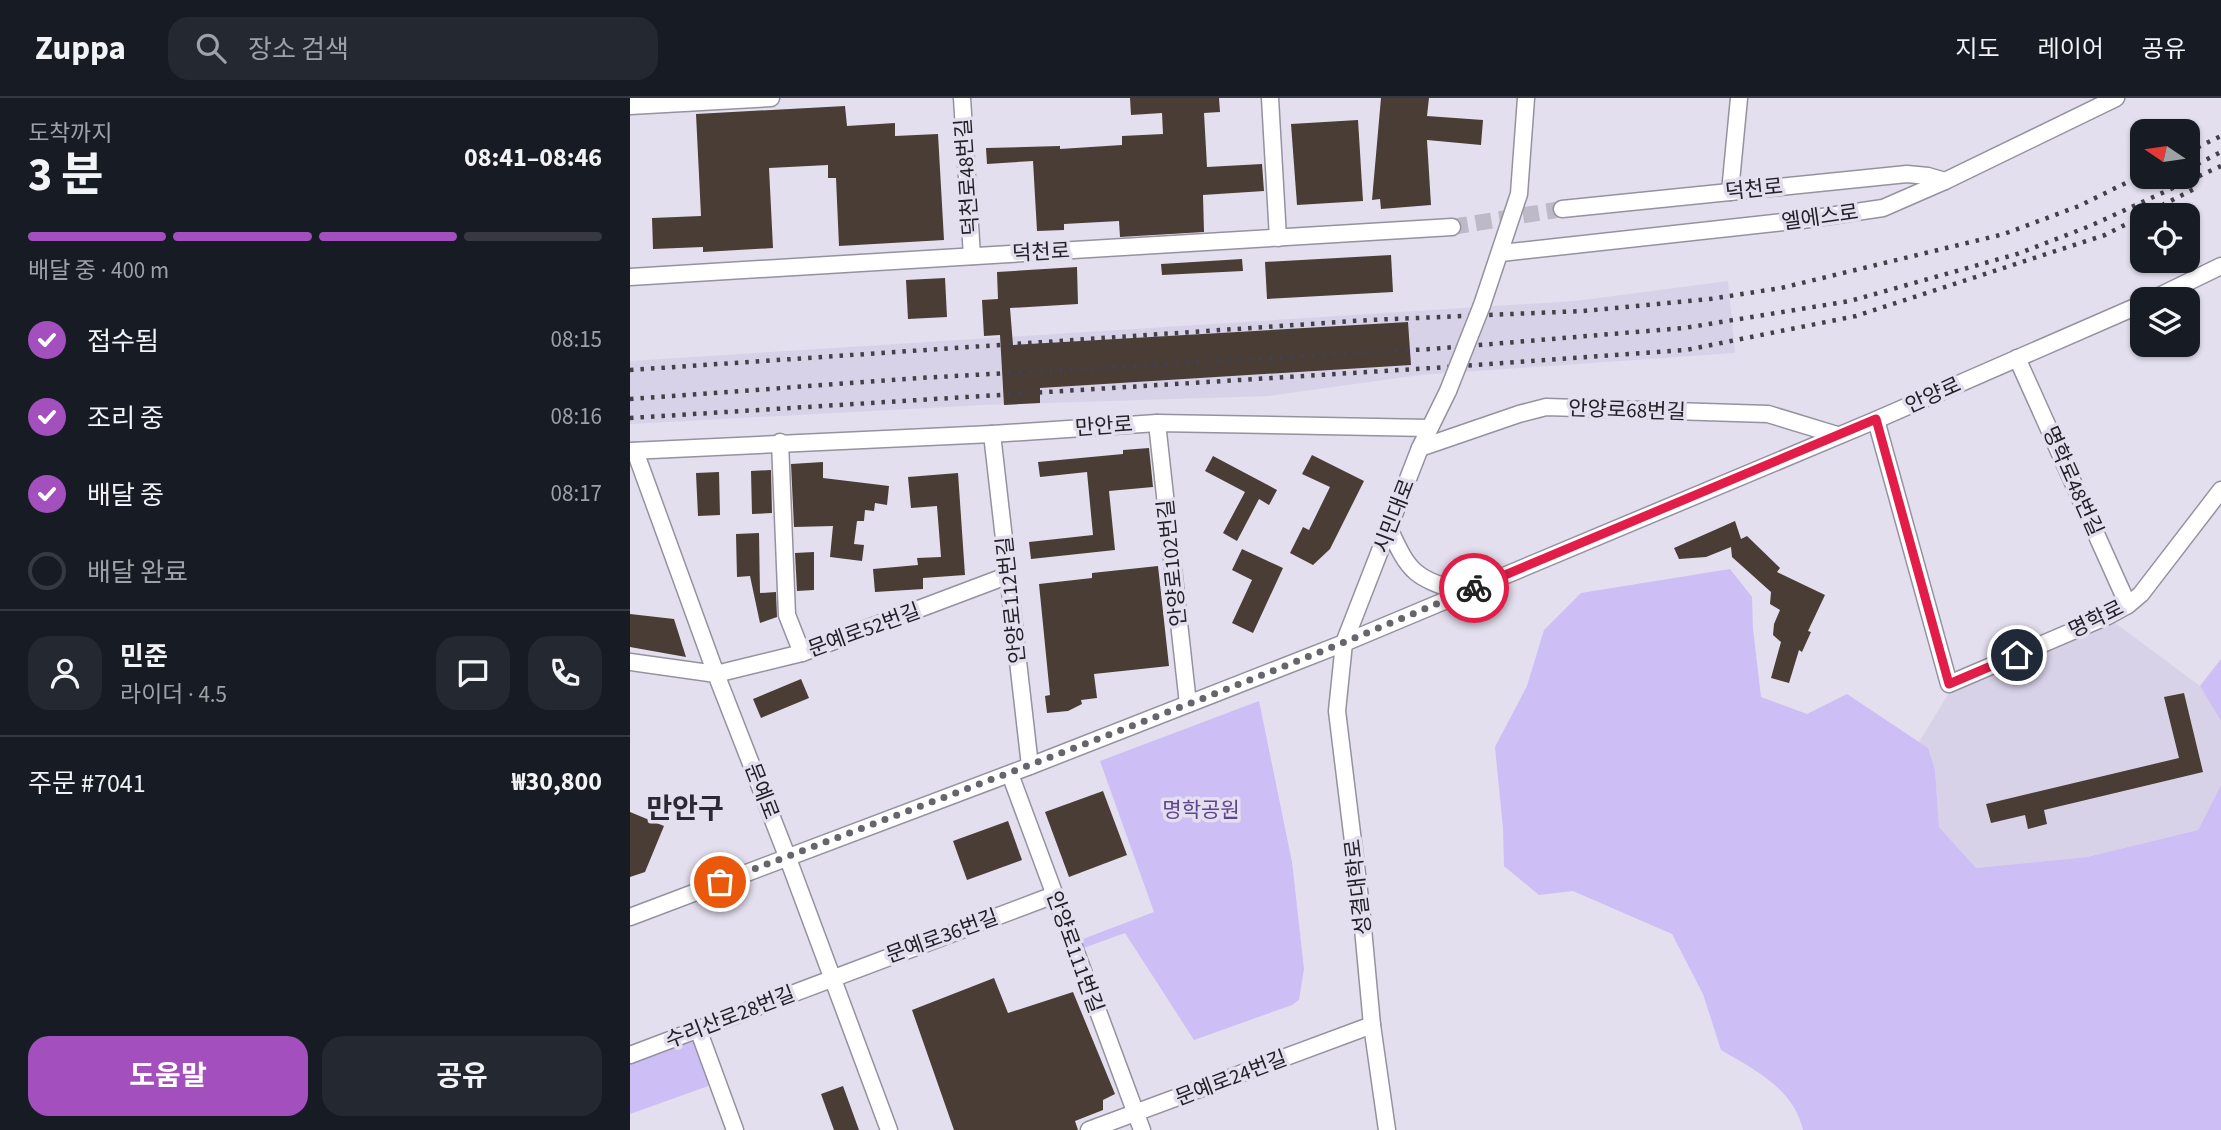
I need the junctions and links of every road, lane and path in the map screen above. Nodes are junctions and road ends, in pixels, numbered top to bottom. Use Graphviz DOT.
graph roads {
  1 [pos="771,98"];
  2 [pos="962,98"];
  3 [pos="1270,98"];
  4 [pos="1526,98"];
  5 [pos="1739,98"];
  6 [pos="2116,98"];
  7 [pos="630,106"];
  8 [pos="1945,181"];
  9 [pos="1730,192"];
  10 [pos="1562,209"];
  11 [pos="1452,227"];
  12 [pos="1278,238"];
  13 [pos="1501,253"];
  14 [pos="972,256"];
  15 [pos="2216,269"];
  16 [pos="630,277"];
  17 [pos="2221,286"];
  18 [pos="2178,287"];
  19 [pos="2130,309"];
  20 [pos="2017,358"];
  21 [pos="1876,419"];
  22 [pos="1157,423"];
  23 [pos="1429,428"];
  24 [pos="992,434"];
  25 [pos="1837,435"];
  26 [pos="780,442"];
  27 [pos="1420,448"];
  28 [pos="633,451"];
  29 [pos="2221,490"];
  30 [pos="1389,528"];
  31 [pos="1009,575"];
  32 [pos="1463,593"];
  33 [pos="2128,605"];
  34 [pos="1344,643"];
  35 [pos="802,653"];
  36 [pos="630,662"];
  37 [pos="716,674"];
  38 [pos="1188,704"];
  39 [pos="1030,766"];
  40 [pos="1010,774"];
  41 [pos="788,856"];
  42 [pos="1054,895"];
  43 [pos="630,917"];
  44 [pos="831,978"];
  45 [pos="1372,1025"];
  46 [pos="698,1029"];
  47 [pos="630,1055"];
  48 [pos="1136,1113"];
  49 [pos="1381,1128"];
  50 [pos="735,1130"];
  51 [pos="888,1130"];
  52 [pos="1090,1130"];
  53 [pos="1142,1130"];
  1 -- 7 [label="street"];
  2 -- 14 [label="street, 덕천로48번길"];
  3 -- 12 [label="street"];
  4 -- 13 [label="street"];
  5 -- 9 [label="street"];
  6 -- 8 [label="street, 엘에스로"];
  8 -- 9 [label="street, 덕천로"];
  8 -- 13 [label="street, 엘에스로"];
  9 -- 10 [label="street, 덕천로"];
  11 -- 12 [label="street, 덕천로"];
  12 -- 14 [label="street, 덕천로"];
  13 -- 23 [label="street, 시민대로, bridge"];
  14 -- 16 [label="street, 덕천로"];
  15 -- 17 [label="street"];
  15 -- 18 [label="street"];
  19 -- 20 [label="street, 안양로"];
  20 -- 21 [label="street, 안양로"];
  20 -- 33 [label="street, 명학로48번길"];
  21 -- 25 [label="street, 안양로"];
  21 -- 33 [label="street, 명학로"];
  22 -- 23 [label="street, 만안로"];
  22 -- 24 [label="street, 만안로"];
  22 -- 38 [label="street, 안양로102번길"];
  23 -- 27 [label="street, 시민대로"];
  24 -- 26 [label="street, 만안로"];
  24 -- 31 [label="street, 안양로112번길"];
  25 -- 27 [label="street, 안양로68번길"];
  25 -- 32 [label="street, 안양로"];
  26 -- 28 [label="street, 만안로"];
  26 -- 35 [label="street"];
  27 -- 30 [label="street, 시민대로"];
  28 -- 37 [label="street, 문예로"];
  29 -- 33 [label="street, 명학로"];
  30 -- 32 [label="street"];
  30 -- 34 [label="street, 시민대로"];
  31 -- 35 [label="street, 문예로52번길"];
  31 -- 39 [label="street, 안양로112번길"];
  32 -- 34 [label="street, 안양로"];
  34 -- 38 [label="street, 안양로"];
  34 -- 45 [label="street, 성결대학로"];
  35 -- 37 [label="street, 문예로52번길"];
  36 -- 37 [label="street"];
  37 -- 41 [label="street, 문예로"];
  38 -- 39 [label="street, 안양로"];
  39 -- 40 [label="street, 안양로"];
  40 -- 41 [label="street, 안양로"];
  40 -- 42 [label="street, 안양로111번길"];
  41 -- 43 [label="street, 안양로"];
  41 -- 44 [label="street, 문예로"];
  42 -- 44 [label="street, 문예로36번길"];
  42 -- 48 [label="street, 안양로111번길"];
  44 -- 46 [label="street, 수리산로28번길"];
  44 -- 51 [label="street, 문예로"];
  45 -- 48 [label="street, 문예로24번길"];
  45 -- 49 [label="street, 성결대학로"];
  46 -- 47 [label="street, 수리산로28번길"];
  46 -- 50 [label="street"];
  48 -- 52 [label="street, 문예로24번길"];
  48 -- 53 [label="street, 안양로111번길"];
}
